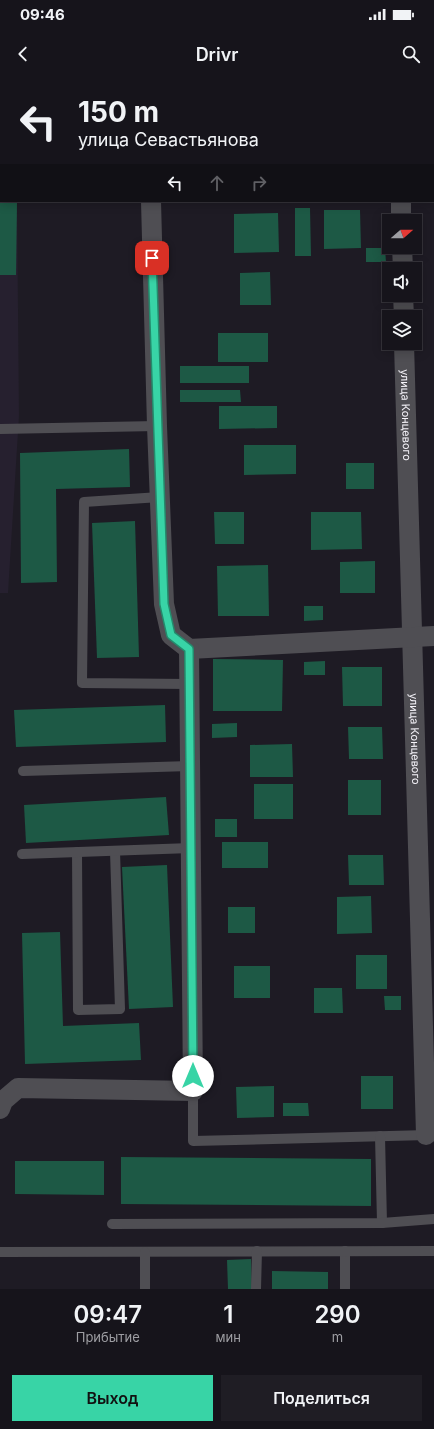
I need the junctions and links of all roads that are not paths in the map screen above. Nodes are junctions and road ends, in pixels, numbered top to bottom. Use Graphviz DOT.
graph roads {
  1 [pos="151,202"];
  2 [pos="401,202"];
  3 [pos="401,214"];
  4 [pos="404,350"];
  5 [pos="157,426"];
  6 [pos="0,429"];
  7 [pos="160,497"];
  8 [pos="434,636"];
  9 [pos="412,637"];
  10 [pos="189,649"];
  11 [pos="189,684"];
  12 [pos="190,766"];
  13 [pos="23,771"];
  14 [pos="191,848"];
  15 [pos="115,850"];
  16 [pos="76,852"];
  17 [pos="22,854"];
  18 [pos="193,1091"];
  19 [pos="0,1110"];
  20 [pos="430,1135"];
  21 [pos="380,1136"];
  22 [pos="434,1219"];
  23 [pos="382,1223"];
  24 [pos="112,1224"];
  25 [pos="257,1251"];
  26 [pos="345,1251"];
  27 [pos="434,1251"];
  28 [pos="0,1252"];
  29 [pos="144,1252"];
  30 [pos="145,1289"];
  31 [pos="256,1289"];
  32 [pos="345,1289"];
  1 -- 5 [label="street"];
  2 -- 3 [label="street"];
  4 -- 9 [label="street, улица Концевого"];
  5 -- 6 [label="lane"];
  5 -- 7 [label="street"];
  7 -- 10 [label="street"];
  7 -- 11 [label="lane"];
  8 -- 9 [label="street"];
  9 -- 10 [label="street"];
  9 -- 20 [label="street, улица Концевого"];
  10 -- 11 [label="street"];
  11 -- 12 [label="street"];
  12 -- 13 [label="lane"];
  12 -- 14 [label="street"];
  14 -- 15 [label="lane"];
  14 -- 18 [label="street"];
  15 -- 16 [label="lane"];
  15 -- 16 [label="lane"];
  16 -- 17 [label="lane"];
  18 -- 19 [label="street"];
  18 -- 21 [label="lane"];
  20 -- 21 [label="lane"];
  21 -- 23 [label="lane"];
  22 -- 23 [label="lane"];
  23 -- 24 [label="lane"];
  25 -- 26 [label="lane"];
  25 -- 29 [label="lane"];
  25 -- 31 [label="lane"];
  26 -- 27 [label="lane"];
  26 -- 32 [label="lane"];
  28 -- 29 [label="lane"];
  29 -- 30 [label="lane"];
}
